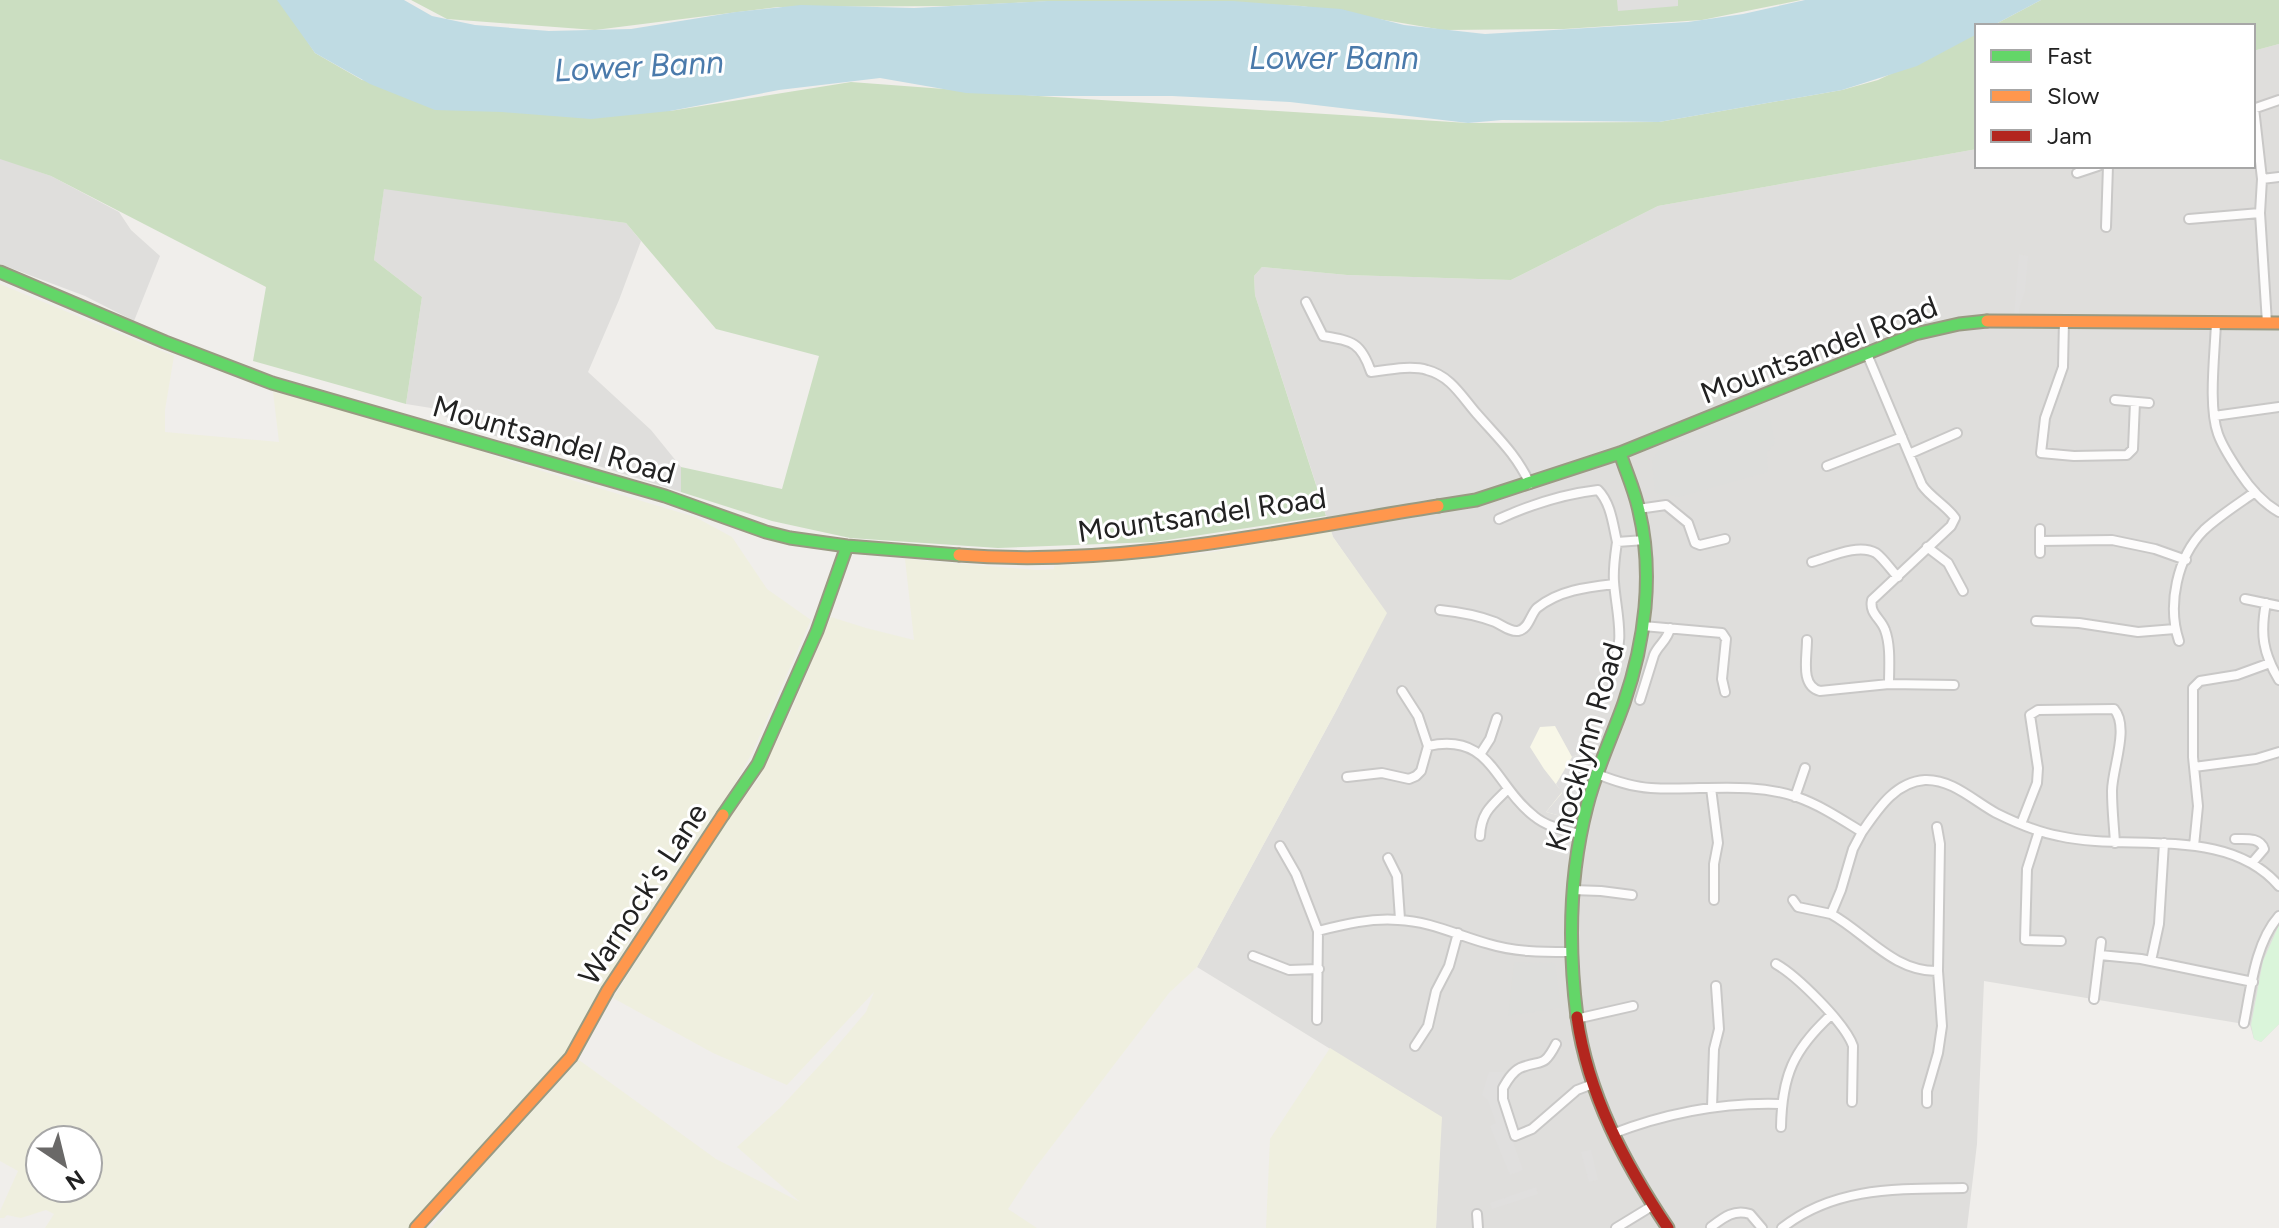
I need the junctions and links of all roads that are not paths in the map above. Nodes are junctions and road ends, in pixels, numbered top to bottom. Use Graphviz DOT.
graph roads {
  1 [pos="2279,100"];
  2 [pos="2255,107"];
  3 [pos="2255,124"];
  4 [pos="2092,168"];
  5 [pos="2108,168"];
  6 [pos="2077,173"];
  7 [pos="2279,177"];
  8 [pos="2262,179"];
  9 [pos="2260,213"];
  10 [pos="2189,219"];
  11 [pos="2106,227"];
  12 [pos="0,272"];
  13 [pos="1306,302"];
  14 [pos="2064,320"];
  15 [pos="2216,322"];
  16 [pos="2273,323"];
  17 [pos="1867,354"];
  18 [pos="2115,400"];
  19 [pos="2135,402"];
  20 [pos="2149,403"];
  21 [pos="2279,407"];
  22 [pos="2214,416"];
  23 [pos="1957,433"];
  24 [pos="1902,437"];
  25 [pos="1620,453"];
  26 [pos="1909,454"];
  27 [pos="1827,466"];
  28 [pos="1530,484"];
  29 [pos="2255,492"];
  30 [pos="1638,509"];
  31 [pos="2279,512"];
  32 [pos="1499,519"];
  33 [pos="2040,529"];
  34 [pos="1725,539"];
  35 [pos="1645,540"];
  36 [pos="2040,541"];
  37 [pos="1617,542"];
  38 [pos="847,546"];
  39 [pos="1927,547"];
  40 [pos="2040,553"];
  41 [pos="2186,560"];
  42 [pos="1812,562"];
  43 [pos="1898,577"];
  44 [pos="1614,584"];
  45 [pos="1963,591"];
  46 [pos="2245,599"];
  47 [pos="2266,603"];
  48 [pos="2279,606"];
  49 [pos="1440,610"];
  50 [pos="2036,621"];
  51 [pos="1643,626"];
  52 [pos="1670,628"];
  53 [pos="2175,629"];
  54 [pos="1807,640"];
  55 [pos="2179,641"];
  56 [pos="2270,663"];
  57 [pos="1610,671"];
  58 [pos="2279,680"];
  59 [pos="1889,684"];
  60 [pos="1954,685"];
  61 [pos="1402,691"];
  62 [pos="1725,692"];
  63 [pos="1640,700"];
  64 [pos="1497,718"];
  65 [pos="1428,746"];
  66 [pos="2279,752"];
  67 [pos="1481,753"];
  68 [pos="2194,767"];
  69 [pos="1805,768"];
  70 [pos="1597,774"];
  71 [pos="1347,777"];
  72 [pos="1711,788"];
  73 [pos="1508,789"];
  74 [pos="1795,797"];
  75 [pos="2021,824"];
  76 [pos="1937,827"];
  77 [pos="2039,831"];
  78 [pos="1862,832"];
  79 [pos="1580,834"];
  80 [pos="1480,836"];
  81 [pos="2235,839"];
  82 [pos="2115,843"];
  83 [pos="2164,843"];
  84 [pos="1280,846"];
  85 [pos="2194,846"];
  86 [pos="1388,858"];
  87 [pos="2252,863"];
  88 [pos="2279,885"];
  89 [pos="1572,890"];
  90 [pos="1632,895"];
  91 [pos="1714,900"];
  92 [pos="1793,900"];
  93 [pos="1831,914"];
  94 [pos="2279,916"];
  95 [pos="1400,919"];
  96 [pos="1318,931"];
  97 [pos="1458,933"];
  98 [pos="2061,941"];
  99 [pos="2101,942"];
  100 [pos="1569,952"];
  101 [pos="2100,955"];
  102 [pos="1253,956"];
  103 [pos="2151,961"];
  104 [pos="1776,964"];
  105 [pos="1319,969"];
  106 [pos="1938,971"];
  107 [pos="2253,982"];
  108 [pos="1716,986"];
  109 [pos="2094,999"];
  110 [pos="1633,1006"];
  111 [pos="1831,1015"];
  112 [pos="1576,1019"];
  113 [pos="1317,1020"];
  114 [pos="2244,1023"];
  115 [pos="1556,1044"];
  116 [pos="1415,1046"];
  117 [pos="1593,1084"];
  118 [pos="1852,1102"];
  119 [pos="1927,1103"];
  120 [pos="1782,1104"];
  121 [pos="1712,1107"];
  122 [pos="1781,1127"];
  123 [pos="1612,1134"];
  124 [pos="1963,1188"];
  125 [pos="1652,1206"];
  126 [pos="1477,1214"];
  127 [pos="1711,1227"];
  128 [pos="416,1228"];
  129 [pos="1478,1228"];
  130 [pos="1616,1228"];
  131 [pos="1668,1228"];
  132 [pos="1762,1228"];
  133 [pos="1782,1228"];
  1 -- 2 [label="street"];
  3 -- 8 [label="street"];
  4 -- 6 [label="street"];
  5 -- 11 [label="street"];
  7 -- 8 [label="street"];
  8 -- 9 [label="street"];
  9 -- 10 [label="street"];
  9 -- 16 [label="street"];
  12 -- 38 [label="street, Mountsandel Road"];
  13 -- 28 [label="street"];
  14 -- 15 [label="street, Mountsandel Road"];
  14 -- 17 [label="street, Mountsandel Road"];
  14 -- 19 [label="street"];
  15 -- 16 [label="street, Mountsandel Road"];
  15 -- 22 [label="street"];
  17 -- 24 [label="street"];
  17 -- 25 [label="street, Mountsandel Road"];
  18 -- 19 [label="street"];
  19 -- 20 [label="street"];
  21 -- 22 [label="street"];
  22 -- 29 [label="street"];
  23 -- 26 [label="street"];
  24 -- 26 [label="street"];
  24 -- 27 [label="street"];
  25 -- 28 [label="street, Mountsandel Road"];
  25 -- 30 [label="street, Knocklynn Road"];
  26 -- 39 [label="street"];
  28 -- 38 [label="street, Mountsandel Road"];
  29 -- 31 [label="street"];
  29 -- 41 [label="street"];
  30 -- 34 [label="street"];
  30 -- 35 [label="street, Knocklynn Road"];
  32 -- 37 [label="street"];
  33 -- 36 [label="street"];
  35 -- 37 [label="street"];
  35 -- 51 [label="street, Knocklynn Road"];
  36 -- 40 [label="street"];
  36 -- 41 [label="street"];
  37 -- 44 [label="street"];
  38 -- 128 [label="street, Warnock's Lane"];
  39 -- 43 [label="street"];
  39 -- 45 [label="street"];
  41 -- 53 [label="street"];
  42 -- 43 [label="street"];
  43 -- 59 [label="street"];
  44 -- 49 [label="street"];
  44 -- 57 [label="street"];
  46 -- 47 [label="street"];
  47 -- 48 [label="street"];
  47 -- 56 [label="street"];
  50 -- 53 [label="street"];
  51 -- 52 [label="street"];
  51 -- 70 [label="street, Knocklynn Road"];
  52 -- 62 [label="street"];
  52 -- 63 [label="street"];
  53 -- 55 [label="street"];
  54 -- 59 [label="street"];
  56 -- 58 [label="street"];
  56 -- 68 [label="street"];
  59 -- 60 [label="street"];
  61 -- 65 [label="street"];
  64 -- 67 [label="street"];
  65 -- 67 [label="street"];
  65 -- 71 [label="street"];
  66 -- 68 [label="street"];
  67 -- 73 [label="street"];
  68 -- 85 [label="street"];
  69 -- 74 [label="street"];
  70 -- 72 [label="street"];
  70 -- 79 [label="street, Knocklynn Road"];
  72 -- 74 [label="street"];
  72 -- 91 [label="street"];
  73 -- 79 [label="street"];
  73 -- 80 [label="street"];
  74 -- 78 [label="street"];
  75 -- 77 [label="street"];
  75 -- 78 [label="street"];
  75 -- 82 [label="street"];
  76 -- 106 [label="street"];
  77 -- 82 [label="street"];
  77 -- 98 [label="street"];
  78 -- 93 [label="street"];
  79 -- 89 [label="street, Knocklynn Road"];
  81 -- 87 [label="street"];
  82 -- 83 [label="street"];
  83 -- 85 [label="street"];
  83 -- 103 [label="street"];
  84 -- 96 [label="street"];
  85 -- 87 [label="street"];
  86 -- 95 [label="street"];
  87 -- 88 [label="street"];
  89 -- 90 [label="street"];
  89 -- 100 [label="street, Knocklynn Road"];
  92 -- 93 [label="street"];
  93 -- 106 [label="street"];
  94 -- 107 [label="street"];
  95 -- 96 [label="street"];
  95 -- 97 [label="street"];
  96 -- 105 [label="street"];
  97 -- 100 [label="street"];
  97 -- 116 [label="street"];
  99 -- 101 [label="street"];
  100 -- 112 [label="street, Knocklynn Road"];
  101 -- 103 [label="street"];
  101 -- 109 [label="street"];
  102 -- 105 [label="street"];
  103 -- 107 [label="street"];
  104 -- 111 [label="street"];
  105 -- 113 [label="street"];
  106 -- 119 [label="street"];
  107 -- 114 [label="street"];
  108 -- 121 [label="street"];
  110 -- 112 [label="street"];
  111 -- 118 [label="street"];
  111 -- 120 [label="street"];
  112 -- 117 [label="street, Knocklynn Road"];
  115 -- 117 [label="street"];
  117 -- 123 [label="street, Knocklynn Road"];
  120 -- 121 [label="street"];
  120 -- 122 [label="street"];
  121 -- 123 [label="street"];
  123 -- 125 [label="street, Knocklynn Road"];
  124 -- 133 [label="street"];
  125 -- 130 [label="street"];
  125 -- 131 [label="street, Knocklynn Road"];
  126 -- 129 [label="street"];
  127 -- 132 [label="street"];
}
